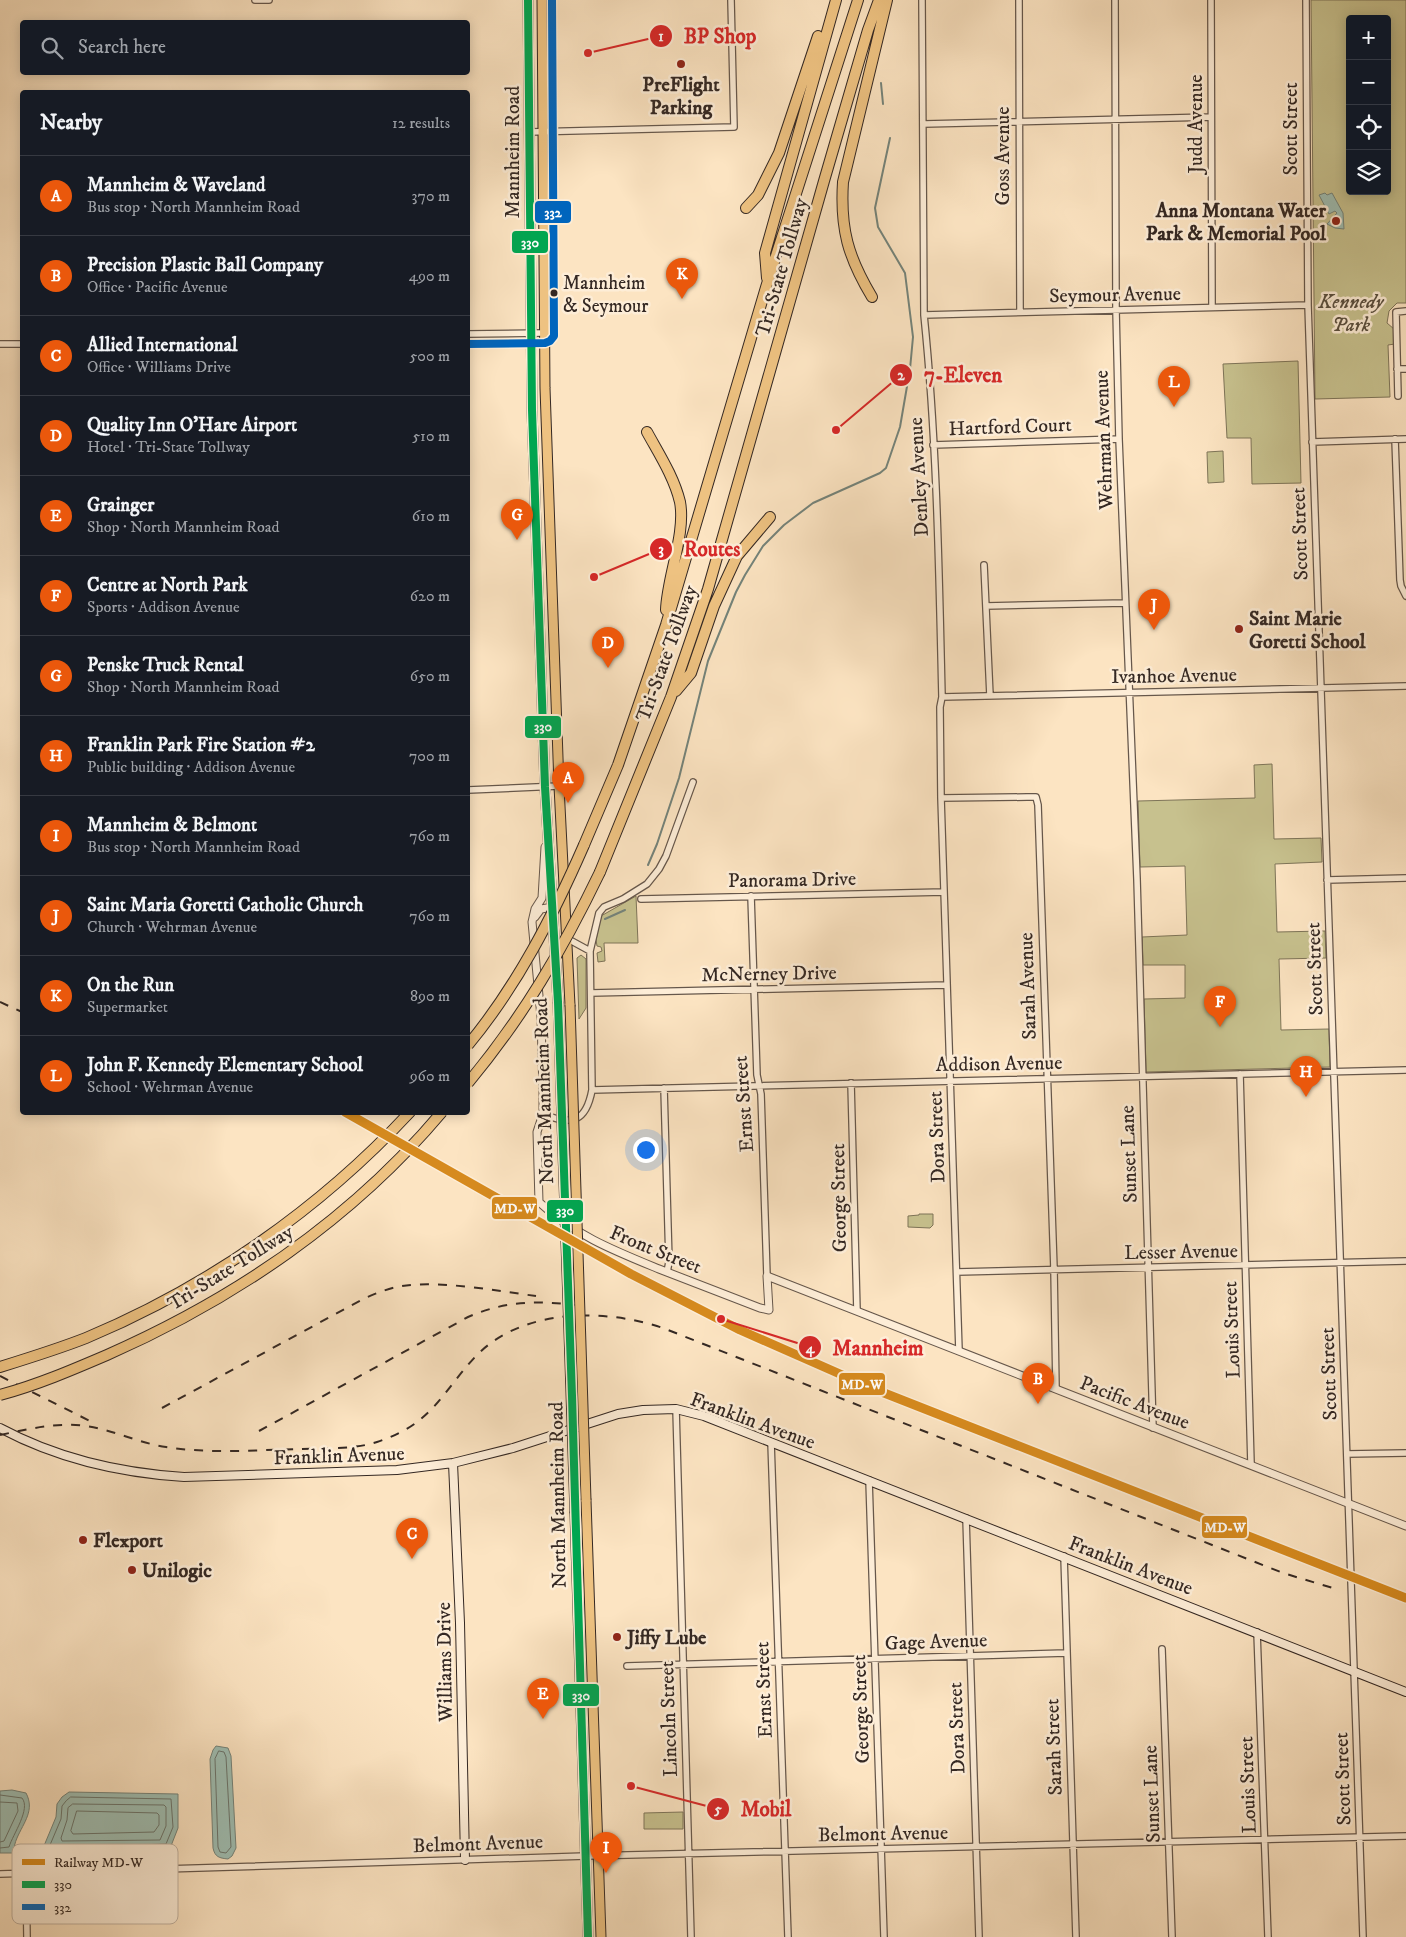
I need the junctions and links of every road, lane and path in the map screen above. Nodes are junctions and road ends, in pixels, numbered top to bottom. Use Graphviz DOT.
graph roads {
  1 [pos="255,0"];
  2 [pos="269,0"];
  3 [pos="528,0"];
  4 [pos="542,0"];
  5 [pos="731,0"];
  6 [pos="834,0"];
  7 [pos="858,0"];
  8 [pos="879,0"];
  9 [pos="887,0"];
  10 [pos="922,0"];
  11 [pos="1018,0"];
  12 [pos="1115,0"];
  13 [pos="1211,0"];
  14 [pos="1306,0"];
  15 [pos="1211,116"];
  16 [pos="1116,119"];
  17 [pos="1018,122"];
  18 [pos="924,124"];
  19 [pos="529,132"];
  20 [pos="542,132"];
  21 [pos="746,208"];
  22 [pos="767,284"];
  23 [pos="872,297"];
  24 [pos="1308,305"];
  25 [pos="1212,308"];
  26 [pos="1116,310"];
  27 [pos="1406,311"];
  28 [pos="1020,312"];
  29 [pos="924,315"];
  30 [pos="531,333"];
  31 [pos="544,333"];
  32 [pos="470,334"];
  33 [pos="0,344"];
  34 [pos="20,344"];
  35 [pos="1397,369"];
  36 [pos="1406,369"];
  37 [pos="1398,396"];
  38 [pos="647,432"];
  39 [pos="1119,439"];
  40 [pos="1395,439"];
  41 [pos="1406,439"];
  42 [pos="1312,442"];
  43 [pos="933,445"];
  44 [pos="770,517"];
  45 [pos="1398,521"];
  46 [pos="1406,521"];
  47 [pos="984,565"];
  48 [pos="1406,596"];
  49 [pos="1126,603"];
  50 [pos="986,606"];
  51 [pos="666,625"];
  52 [pos="1406,686"];
  53 [pos="1321,688"];
  54 [pos="1129,693"];
  55 [pos="990,696"];
  56 [pos="942,697"];
  57 [pos="671,698"];
  58 [pos="693,782"];
  59 [pos="559,786"];
  60 [pos="545,787"];
  61 [pos="470,790"];
  62 [pos="941,798"];
  63 [pos="547,822"];
  64 [pos="1406,878"];
  65 [pos="1137,879"];
  66 [pos="1327,880"];
  67 [pos="944,892"];
  68 [pos="751,896"];
  69 [pos="641,900"];
  70 [pos="553,907"];
  71 [pos="532,922"];
  72 [pos="568,939"];
  73 [pos="590,951"];
  74 [pos="947,985"];
  75 [pos="755,990"];
  76 [pos="591,993"];
  77 [pos="470,1042"];
  78 [pos="1406,1070"];
  79 [pos="1334,1071"];
  80 [pos="1240,1074"];
  81 [pos="1142,1076"];
  82 [pos="1047,1078"];
  83 [pos="470,1080"];
  84 [pos="951,1081"];
  85 [pos="851,1083"];
  86 [pos="759,1086"];
  87 [pos="664,1088"];
  88 [pos="592,1090"];
  89 [pos="543,1114"];
  90 [pos="407,1115"];
  91 [pos="439,1115"];
  92 [pos="1406,1261"];
  93 [pos="1341,1263"];
  94 [pos="1245,1266"];
  95 [pos="1148,1268"];
  96 [pos="1054,1270"];
  97 [pos="667,1272"];
  98 [pos="957,1272"];
  99 [pos="767,1276"];
  100 [pos="769,1310"];
  101 [pos="857,1311"];
  102 [pos="958,1351"];
  103 [pos="0,1367"];
  104 [pos="1056,1389"];
  105 [pos="0,1395"];
  106 [pos="676,1409"];
  107 [pos="0,1428"];
  108 [pos="1153,1428"];
  109 [pos="771,1442"];
  110 [pos="1406,1453"];
  111 [pos="1347,1454"];
  112 [pos="453,1463"];
  113 [pos="1251,1464"];
  114 [pos="869,1480"];
  115 [pos="1349,1504"];
  116 [pos="966,1518"];
  117 [pos="1406,1526"];
  118 [pos="1064,1556"];
  119 [pos="1257,1632"];
  120 [pos="1162,1649"];
  121 [pos="1066,1653"];
  122 [pos="970,1656"];
  123 [pos="875,1658"];
  124 [pos="778,1661"];
  125 [pos="682,1664"];
  126 [pos="626,1666"];
  127 [pos="1355,1672"];
  128 [pos="1406,1692"];
  129 [pos="1406,1836"];
  130 [pos="1360,1838"];
  131 [pos="1264,1840"];
  132 [pos="1169,1842"];
  133 [pos="1073,1844"];
  134 [pos="976,1847"];
  135 [pos="881,1849"];
  136 [pos="784,1851"];
  137 [pos="689,1854"];
  138 [pos="586,1856"];
  139 [pos="599,1856"];
  140 [pos="465,1860"];
  141 [pos="178,1868"];
  142 [pos="28,1924"];
  143 [pos="28,1937"];
  144 [pos="588,1937"];
  145 [pos="602,1937"];
  146 [pos="691,1937"];
  147 [pos="788,1937"];
  148 [pos="884,1937"];
  149 [pos="979,1937"];
  150 [pos="1076,1937"];
  151 [pos="1172,1937"];
  152 [pos="1268,1937"];
  153 [pos="1363,1937"];
  1 -- 2 [label="street"];
  3 -- 19 [label="main road, Mannheim Road"];
  4 -- 20 [label="main road, Mannheim Road"];
  5 -- 20 [label="street"];
  6 -- 21 [label="highway"];
  6 -- 22 [label="highway"];
  7 -- 22 [label="highway, Tri-State Tollway"];
  8 -- 57 [label="highway, Tri-State Tollway"];
  9 -- 23 [label="highway"];
  10 -- 18 [label="street, Denley Avenue"];
  11 -- 17 [label="street, Goss Avenue"];
  12 -- 16 [label="street, Wehrman Avenue"];
  13 -- 15 [label="street, Judd Avenue"];
  14 -- 24 [label="street, Scott Street"];
  15 -- 16 [label="street"];
  15 -- 25 [label="street, Judd Avenue"];
  16 -- 17 [label="street"];
  16 -- 26 [label="street, Wehrman Avenue"];
  17 -- 18 [label="street"];
  17 -- 28 [label="street, Goss Avenue"];
  18 -- 29 [label="street, Denley Avenue"];
  19 -- 20 [label="street"];
  19 -- 30 [label="main road, Mannheim Road"];
  20 -- 31 [label="main road, Mannheim Road"];
  22 -- 51 [label="highway, Tri-State Tollway"];
  24 -- 25 [label="street, Seymour Avenue"];
  24 -- 42 [label="street, Scott Street"];
  25 -- 26 [label="street, Seymour Avenue"];
  26 -- 28 [label="street, Seymour Avenue"];
  26 -- 39 [label="street, Wehrman Avenue"];
  27 -- 35 [label="street"];
  28 -- 29 [label="street, Seymour Avenue"];
  29 -- 43 [label="street, Denley Avenue"];
  30 -- 31 [label="street"];
  30 -- 32 [label="street"];
  30 -- 60 [label="main road, North Mannheim Road"];
  31 -- 59 [label="main road, North Mannheim Road"];
  33 -- 34 [label="street"];
  35 -- 36 [label="street"];
  35 -- 37 [label="street"];
  38 -- 51 [label="highway"];
  39 -- 43 [label="street, Hartford Court"];
  39 -- 49 [label="street, Wehrman Avenue"];
  40 -- 41 [label="street"];
  40 -- 42 [label="street"];
  40 -- 45 [label="street"];
  42 -- 53 [label="street, Scott Street"];
  43 -- 56 [label="street, Denley Avenue"];
  44 -- 57 [label="highway"];
  45 -- 46 [label="street"];
  45 -- 48 [label="street"];
  47 -- 50 [label="street"];
  49 -- 50 [label="street"];
  49 -- 54 [label="street, Wehrman Avenue"];
  50 -- 55 [label="street"];
  51 -- 77 [label="highway, Tri-State Tollway, bridge"];
  52 -- 53 [label="street, Ivanhoe Avenue"];
  53 -- 54 [label="street, Ivanhoe Avenue"];
  53 -- 66 [label="street, Scott Street"];
  54 -- 55 [label="street, Ivanhoe Avenue"];
  54 -- 65 [label="street, Wehrman Avenue"];
  55 -- 56 [label="street, Ivanhoe Avenue"];
  56 -- 62 [label="street, Denley Avenue"];
  57 -- 83 [label="highway, Tri-State Tollway, bridge"];
  58 -- 73 [label="street"];
  59 -- 60 [label="street"];
  59 -- 72 [label="main road, North Mannheim Road"];
  60 -- 61 [label="street"];
  60 -- 63 [label="main road, North Mannheim Road"];
  62 -- 67 [label="street, Denley Avenue"];
  62 -- 82 [label="street, Sarah Avenue"];
  63 -- 70 [label="main road, North Mannheim Road"];
  63 -- 71 [label="street"];
  64 -- 66 [label="street"];
  65 -- 81 [label="street, Sunset Lane"];
  66 -- 79 [label="street, Scott Street"];
  67 -- 68 [label="street, Panorama Drive"];
  67 -- 74 [label="street, Dora Street"];
  68 -- 69 [label="street, Panorama Drive"];
  68 -- 75 [label="street, Ernst Street"];
  70 -- 71 [label="street"];
  70 -- 138 [label="main road, North Mannheim Road, bridge"];
  71 -- 89 [label="street"];
  72 -- 73 [label="street"];
  72 -- 139 [label="main road, North Mannheim Road, bridge"];
  73 -- 76 [label="street"];
  74 -- 75 [label="street, McNerney Drive"];
  74 -- 84 [label="street, Dora Street"];
  75 -- 76 [label="street, McNerney Drive"];
  75 -- 86 [label="street, Ernst Street"];
  76 -- 88 [label="street"];
  78 -- 79 [label="street, Addison Avenue"];
  79 -- 80 [label="street, Addison Avenue"];
  79 -- 93 [label="street, Scott Street"];
  80 -- 81 [label="street, Addison Avenue"];
  80 -- 94 [label="street, Louis Street"];
  81 -- 82 [label="street, Addison Avenue"];
  81 -- 95 [label="street, Sunset Lane"];
  82 -- 84 [label="street, Addison Avenue"];
  82 -- 96 [label="street, Sarah Avenue"];
  84 -- 85 [label="street, Addison Avenue"];
  84 -- 98 [label="street, Dora Street"];
  85 -- 86 [label="street, Addison Avenue"];
  85 -- 101 [label="street, George Street"];
  86 -- 87 [label="street, Addison Avenue"];
  86 -- 99 [label="street, Ernst Street"];
  87 -- 88 [label="street, Addison Avenue"];
  87 -- 97 [label="street"];
  88 -- 89 [label="street"];
  89 -- 97 [label="street, Front Street"];
  90 -- 103 [label="highway, Tri-State Tollway"];
  91 -- 105 [label="highway, Tri-State Tollway, bridge"];
  92 -- 93 [label="street, Lesser Avenue"];
  93 -- 94 [label="street, Lesser Avenue"];
  93 -- 111 [label="street, Scott Street"];
  94 -- 95 [label="street, Lesser Avenue"];
  94 -- 113 [label="street, Louis Street"];
  95 -- 96 [label="street, Lesser Avenue"];
  95 -- 108 [label="street, Sunset Lane"];
  96 -- 98 [label="street, Lesser Avenue"];
  96 -- 104 [label="street, Sarah Avenue"];
  97 -- 100 [label="street, Front Street"];
  98 -- 102 [label="street, Dora Street"];
  99 -- 100 [label="street, Ernst Street"];
  99 -- 101 [label="street, Pacific Avenue"];
  101 -- 102 [label="street, Pacific Avenue"];
  102 -- 104 [label="street, Pacific Avenue"];
  104 -- 108 [label="street, Pacific Avenue"];
  106 -- 109 [label="main road, Franklin Avenue"];
  106 -- 112 [label="main road, Franklin Avenue"];
  106 -- 125 [label="street, Lincoln Street"];
  107 -- 112 [label="main road, Franklin Avenue"];
  108 -- 113 [label="street, Pacific Avenue"];
  109 -- 114 [label="main road, Franklin Avenue"];
  109 -- 124 [label="street, Ernst Street"];
  110 -- 111 [label="street"];
  111 -- 115 [label="street, Scott Street"];
  112 -- 140 [label="main road, Williams Drive"];
  113 -- 115 [label="street, Pacific Avenue"];
  114 -- 116 [label="main road, Franklin Avenue"];
  114 -- 123 [label="street, George Street"];
  115 -- 117 [label="street, Pacific Avenue"];
  115 -- 127 [label="street, Scott Street"];
  116 -- 118 [label="main road, Franklin Avenue"];
  116 -- 122 [label="street, Dora Street"];
  118 -- 119 [label="main road, Franklin Avenue"];
  118 -- 121 [label="street, Sarah Street"];
  119 -- 127 [label="main road, Franklin Avenue"];
  119 -- 131 [label="street, Louis Street"];
  120 -- 132 [label="street, Sunset Lane"];
  121 -- 122 [label="street, Gage Avenue"];
  121 -- 133 [label="street, Sarah Street"];
  122 -- 123 [label="street, Gage Avenue"];
  122 -- 134 [label="street, Dora Street"];
  123 -- 124 [label="street, Gage Avenue"];
  123 -- 135 [label="street, George Street"];
  124 -- 125 [label="street, Gage Avenue"];
  124 -- 136 [label="street, Ernst Street"];
  125 -- 126 [label="street, Gage Avenue"];
  125 -- 137 [label="street, Lincoln Street"];
  127 -- 128 [label="main road, Franklin Avenue"];
  127 -- 130 [label="street, Scott Street"];
  129 -- 130 [label="street, Belmont Avenue"];
  130 -- 131 [label="street, Belmont Avenue"];
  130 -- 153 [label="street, Scott Street"];
  131 -- 132 [label="street, Belmont Avenue"];
  131 -- 152 [label="street, Louis Street"];
  132 -- 133 [label="street, Belmont Avenue"];
  132 -- 151 [label="street, Sunset Lane"];
  133 -- 134 [label="street, Belmont Avenue"];
  133 -- 150 [label="street, Sarah Street"];
  134 -- 135 [label="street, Belmont Avenue"];
  134 -- 149 [label="street, Dora Street"];
  135 -- 136 [label="street, Belmont Avenue"];
  135 -- 148 [label="street, George Street"];
  136 -- 137 [label="street, Belmont Avenue"];
  136 -- 147 [label="street, Ernst Street"];
  137 -- 139 [label="street, Belmont Avenue"];
  137 -- 146 [label="street, Lincoln Street"];
  138 -- 139 [label="street, Belmont Avenue"];
  138 -- 140 [label="street, Belmont Avenue"];
  138 -- 144 [label="main road, North Mannheim Road"];
  139 -- 145 [label="main road, North Mannheim Road"];
  140 -- 141 [label="street, Belmont Avenue"];
  142 -- 143 [label="street"];
}
